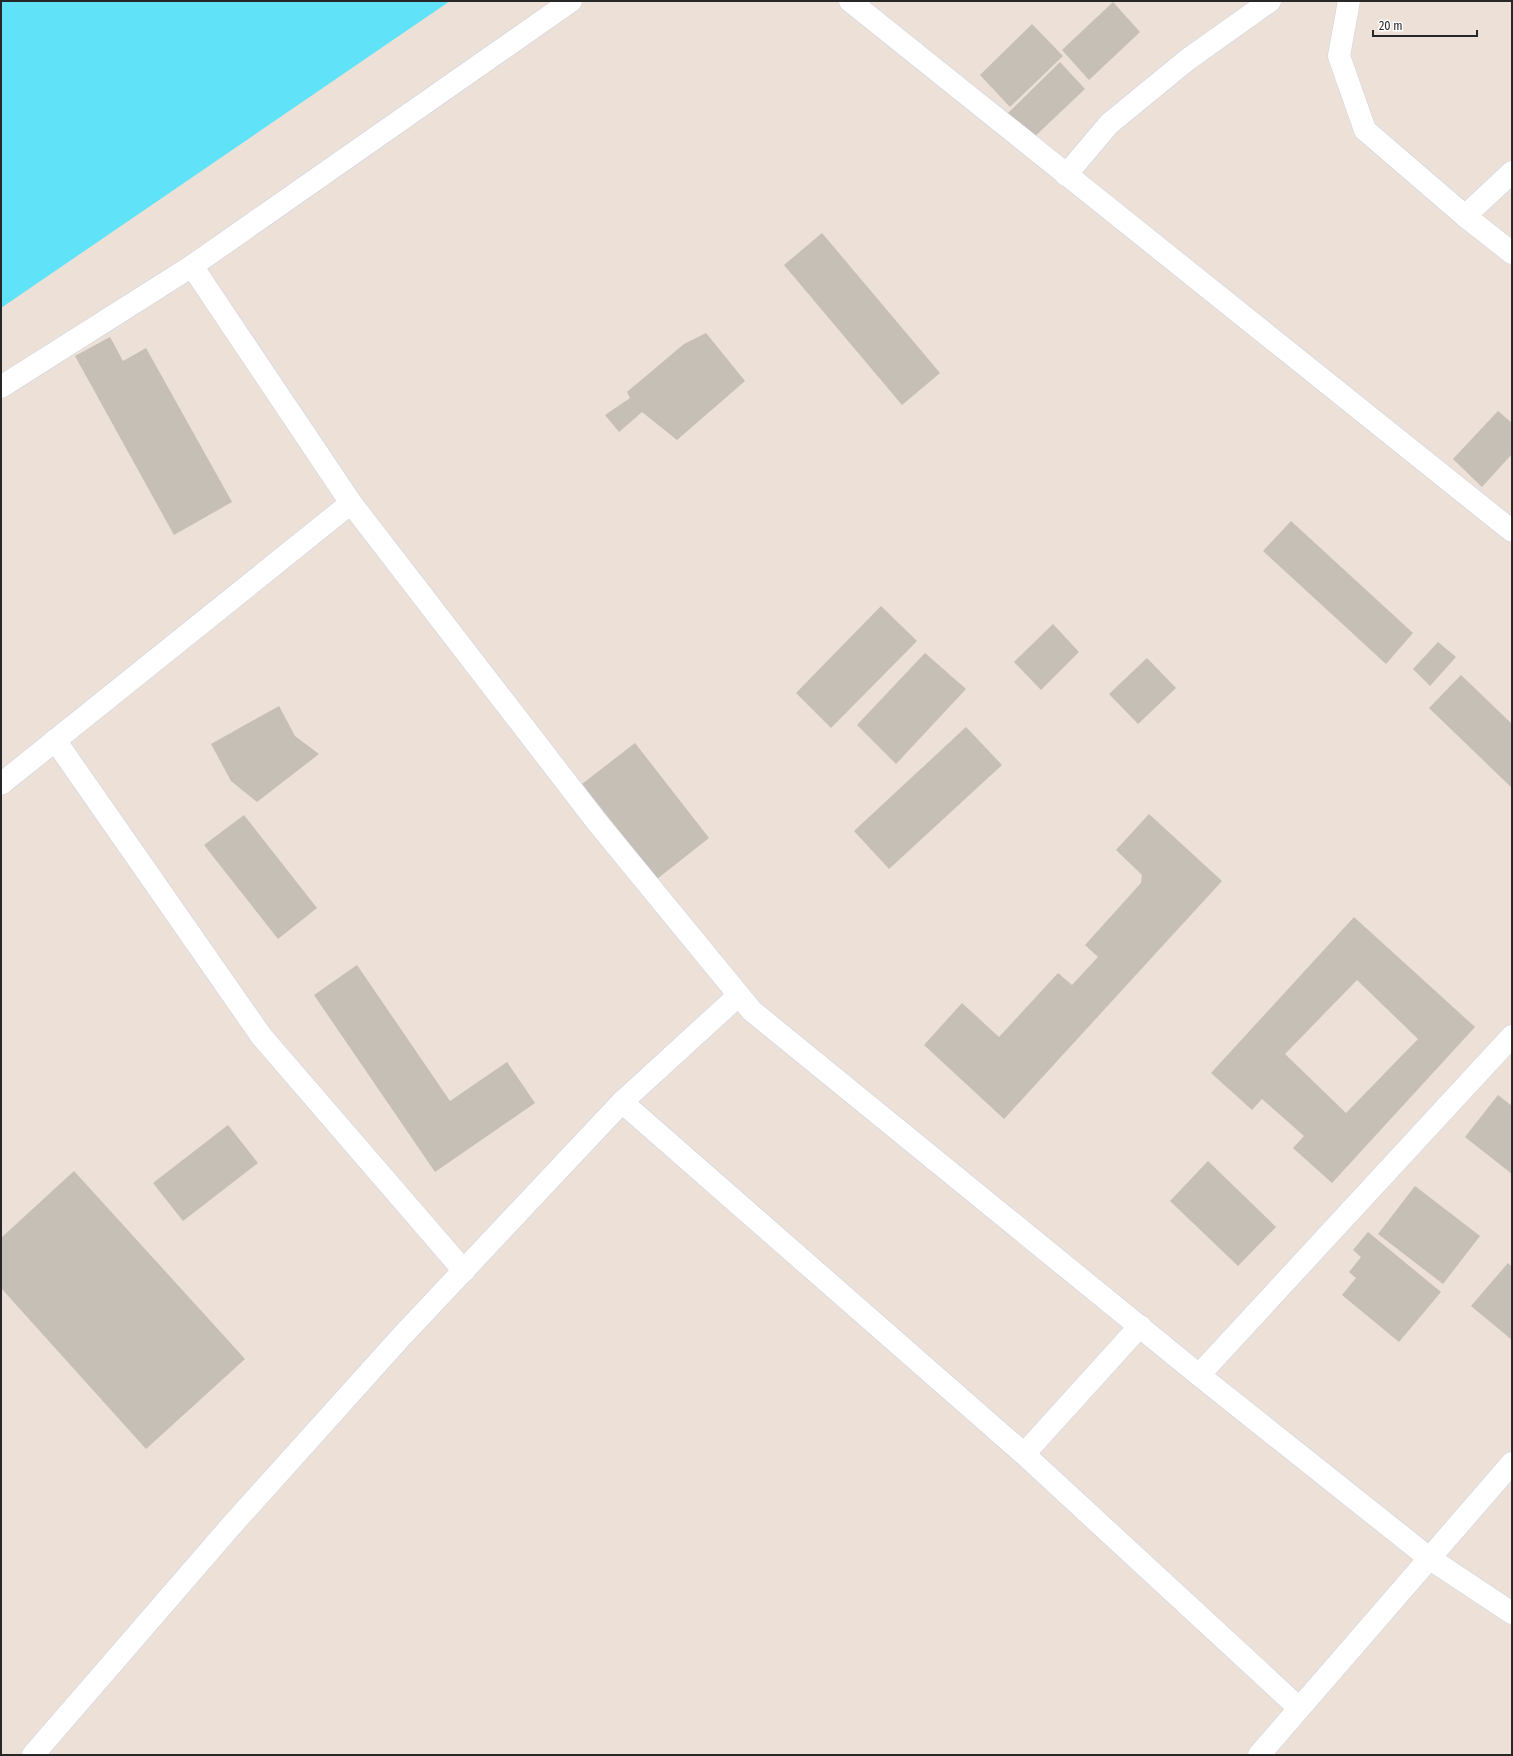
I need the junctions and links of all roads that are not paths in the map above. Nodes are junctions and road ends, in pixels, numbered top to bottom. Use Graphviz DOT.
graph roads {
  1 [pos="572,1"];
  2 [pos="850,1"];
  3 [pos="1270,1"];
  4 [pos="1349,1"];
  5 [pos="1512,172"];
  6 [pos="1066,175"];
  7 [pos="1465,216"];
  8 [pos="1512,253"];
  9 [pos="192,266"];
  10 [pos="1,386"];
  11 [pos="351,503"];
  12 [pos="1512,531"];
  13 [pos="55,740"];
  14 [pos="1,784"];
  15 [pos="739,995"];
  16 [pos="1512,1036"];
  17 [pos="622,1102"];
  18 [pos="464,1271"];
  19 [pos="1140,1326"];
  20 [pos="1199,1375"];
  21 [pos="1024,1454"];
  22 [pos="1512,1463"];
  23 [pos="1429,1558"];
  24 [pos="1512,1613"];
  25 [pos="1299,1708"];
  26 [pos="33,1755"];
  27 [pos="1258,1755"];
  1 -- 9 [label="street"];
  2 -- 6 [label="street"];
  3 -- 6 [label="street"];
  4 -- 7 [label="street"];
  5 -- 7 [label="street"];
  6 -- 12 [label="street"];
  7 -- 8 [label="street"];
  9 -- 10 [label="street"];
  9 -- 11 [label="street"];
  11 -- 13 [label="street"];
  11 -- 15 [label="street"];
  13 -- 14 [label="street"];
  13 -- 18 [label="street"];
  15 -- 17 [label="street"];
  15 -- 19 [label="street"];
  16 -- 20 [label="street"];
  17 -- 18 [label="street"];
  17 -- 21 [label="street"];
  18 -- 26 [label="street"];
  19 -- 20 [label="street"];
  19 -- 21 [label="street"];
  20 -- 23 [label="street"];
  21 -- 25 [label="street"];
  22 -- 23 [label="street"];
  23 -- 24 [label="street"];
  23 -- 25 [label="street"];
  25 -- 27 [label="street"];
}
